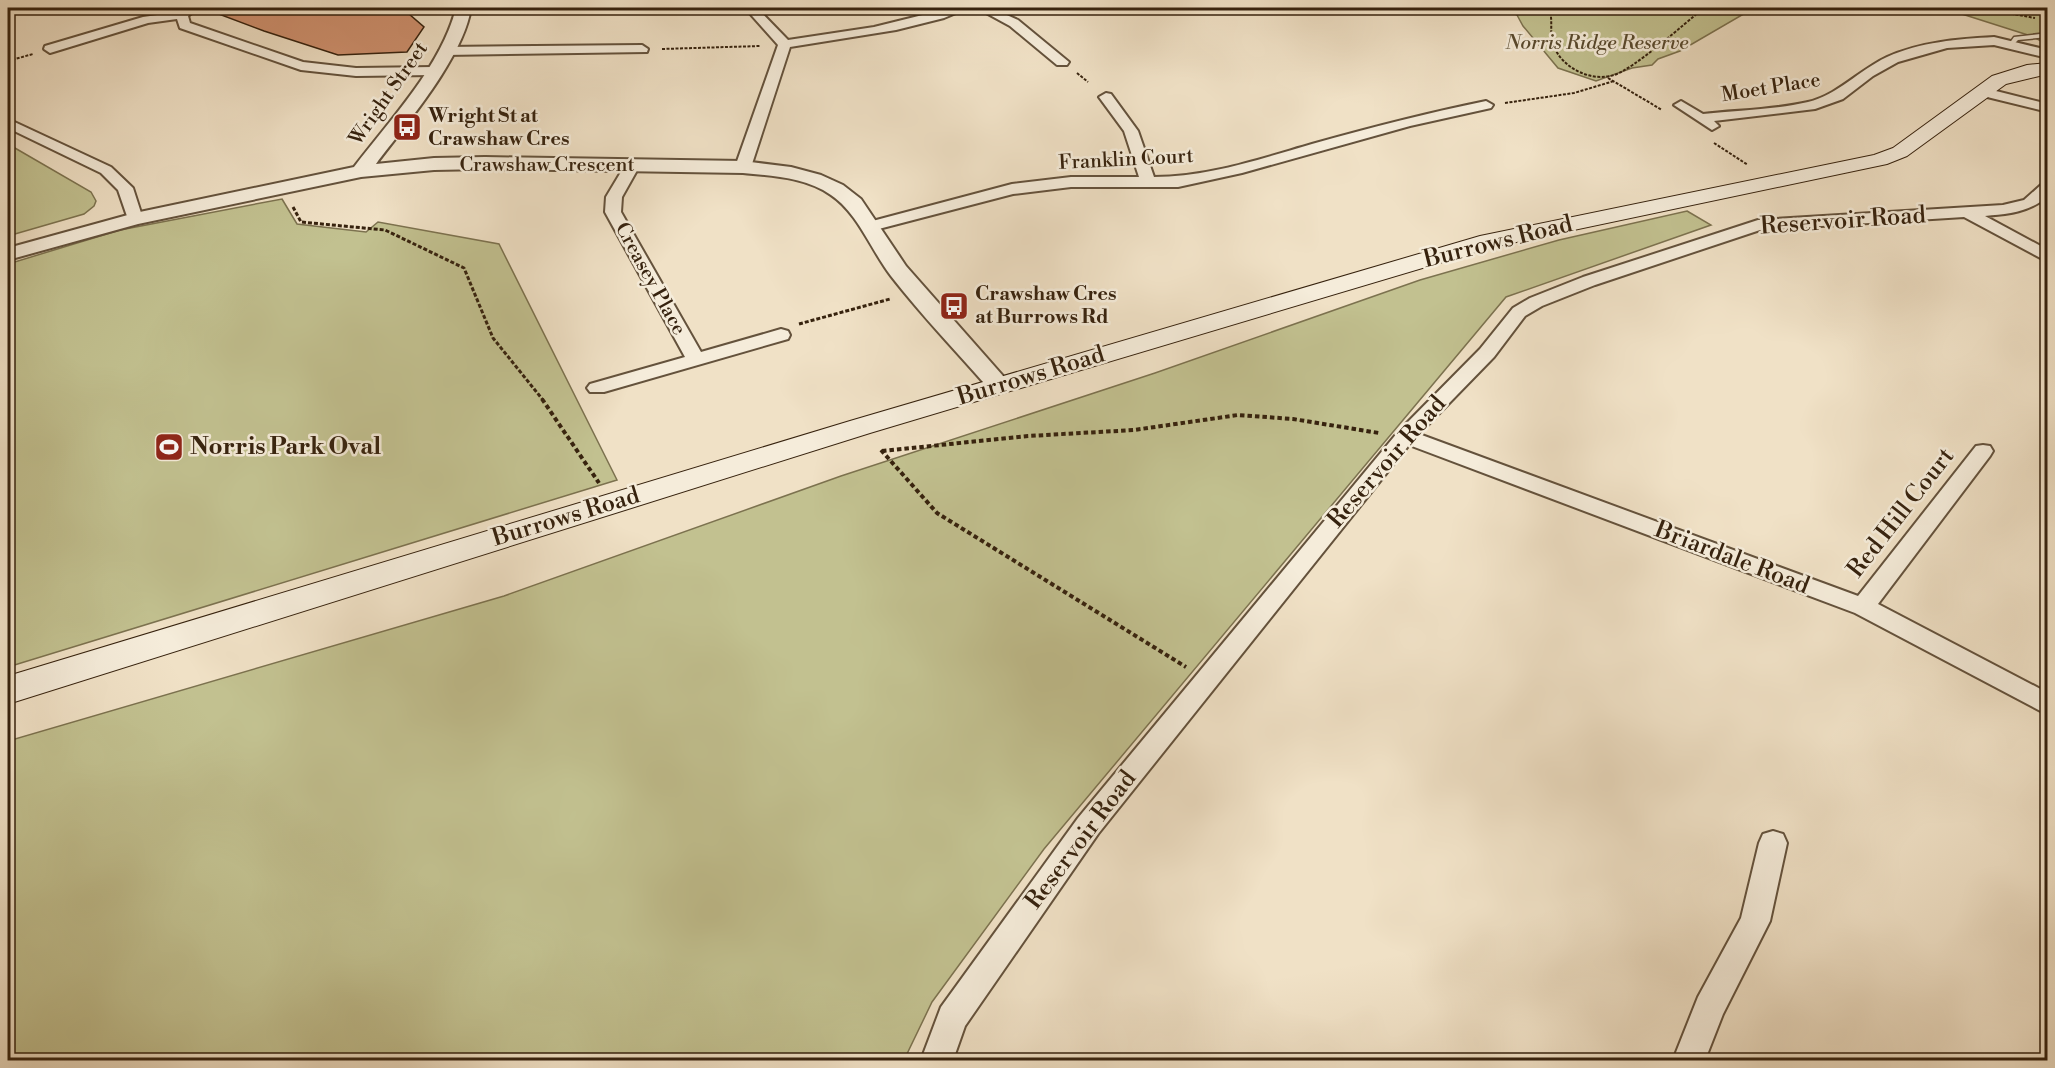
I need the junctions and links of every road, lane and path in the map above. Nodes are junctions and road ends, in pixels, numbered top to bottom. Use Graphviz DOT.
graph roads {
  1 [pos="194,8"];
  2 [pos="463,8"];
  3 [pos="751,8"];
  4 [pos="962,8"];
  5 [pos="983,8"];
  6 [pos="1549,8"];
  7 [pos="1704,8"];
  8 [pos="1980,8"];
  9 [pos="182,15"];
  10 [pos="2038,19"];
  11 [pos="2048,35"];
  12 [pos="785,44"];
  13 [pos="2012,44"];
  14 [pos="760,46"];
  15 [pos="50,49"];
  16 [pos="642,49"];
  17 [pos="656,49"];
  18 [pos="445,51"];
  19 [pos="2048,54"];
  20 [pos="1062,62"];
  21 [pos="2048,68"];
  22 [pos="434,71"];
  23 [pos="1614,81"];
  24 [pos="1984,92"];
  25 [pos="1106,97"];
  26 [pos="1486,105"];
  27 [pos="1681,105"];
  28 [pos="2048,108"];
  29 [pos="1701,117"];
  30 [pos="8,124"];
  31 [pos="1717,129"];
  32 [pos="632,165"];
  33 [pos="743,168"];
  34 [pos="361,171"];
  35 [pos="1148,182"];
  36 [pos="2048,187"];
  37 [pos="291,205"];
  38 [pos="1968,213"];
  39 [pos="135,219"];
  40 [pos="871,226"];
  41 [pos="8,255"];
  42 [pos="2048,257"];
  43 [pos="917,292"];
  44 [pos="785,331"];
  45 [pos="696,359"];
  46 [pos="999,385"];
  47 [pos="597,388"];
  48 [pos="1405,436"];
  49 [pos="874,443"];
  50 [pos="882,451"];
  51 [pos="1983,452"];
  52 [pos="599,484"];
  53 [pos="1863,608"];
  54 [pos="1207,680"];
  55 [pos="8,690"];
  56 [pos="2048,705"];
  57 [pos="1773,843"];
  58 [pos="937,1060"];
  59 [pos="1689,1060"];
  1 -- 9 [label="street"];
  2 -- 18 [label="street, Wright Street"];
  3 -- 12 [label="street"];
  4 -- 12 [label="street"];
  5 -- 20 [label="street"];
  6 -- 7 [label="path"];
  8 -- 10 [label="path"];
  9 -- 15 [label="street"];
  9 -- 22 [label="street"];
  11 -- 13 [label="lane"];
  12 -- 33 [label="street"];
  13 -- 19 [label="street, Moet Place"];
  13 -- 29 [label="street, Moet Place"];
  14 -- 17 [label="path"];
  16 -- 18 [label="street"];
  18 -- 22 [label="street, Wright Street"];
  21 -- 24 [label="main road, Burrows Road"];
  22 -- 34 [label="street, Wright Street"];
  23 -- 26 [label="path"];
  24 -- 28 [label="street"];
  24 -- 46 [label="main road, Burrows Road"];
  25 -- 35 [label="street"];
  26 -- 35 [label="street, Franklin Court"];
  27 -- 29 [label="street, Moet Place"];
  29 -- 31 [label="street, Moet Place"];
  30 -- 39 [label="street"];
  32 -- 33 [label="street, Crawshaw Crescent"];
  32 -- 34 [label="street, Crawshaw Crescent"];
  32 -- 45 [label="street, Creasey Place"];
  33 -- 40 [label="street, Crawshaw Crescent"];
  34 -- 39 [label="street, Crawshaw Crescent"];
  35 -- 40 [label="street, Franklin Court"];
  36 -- 38 [label="street, Reservoir Road"];
  37 -- 52 [label="path"];
  38 -- 42 [label="street"];
  38 -- 48 [label="street, Reservoir Road"];
  39 -- 41 [label="street, Crawshaw Crescent"];
  40 -- 43 [label="street, Crawshaw Crescent"];
  43 -- 44 [label="path"];
  43 -- 46 [label="street, Crawshaw Crescent"];
  44 -- 45 [label="street, Creasey Place"];
  45 -- 47 [label="street, Creasey Place"];
  46 -- 55 [label="main road, Burrows Road"];
  48 -- 50 [label="path"];
  48 -- 53 [label="street, Briardale Road"];
  48 -- 54 [label="street, Reservoir Road"];
  49 -- 50 [label="path"];
  50 -- 54 [label="path"];
  51 -- 53 [label="street, Red Hill Court"];
  53 -- 56 [label="street, Briardale Road"];
  54 -- 58 [label="street, Reservoir Road"];
  57 -- 59 [label="street"];
}
